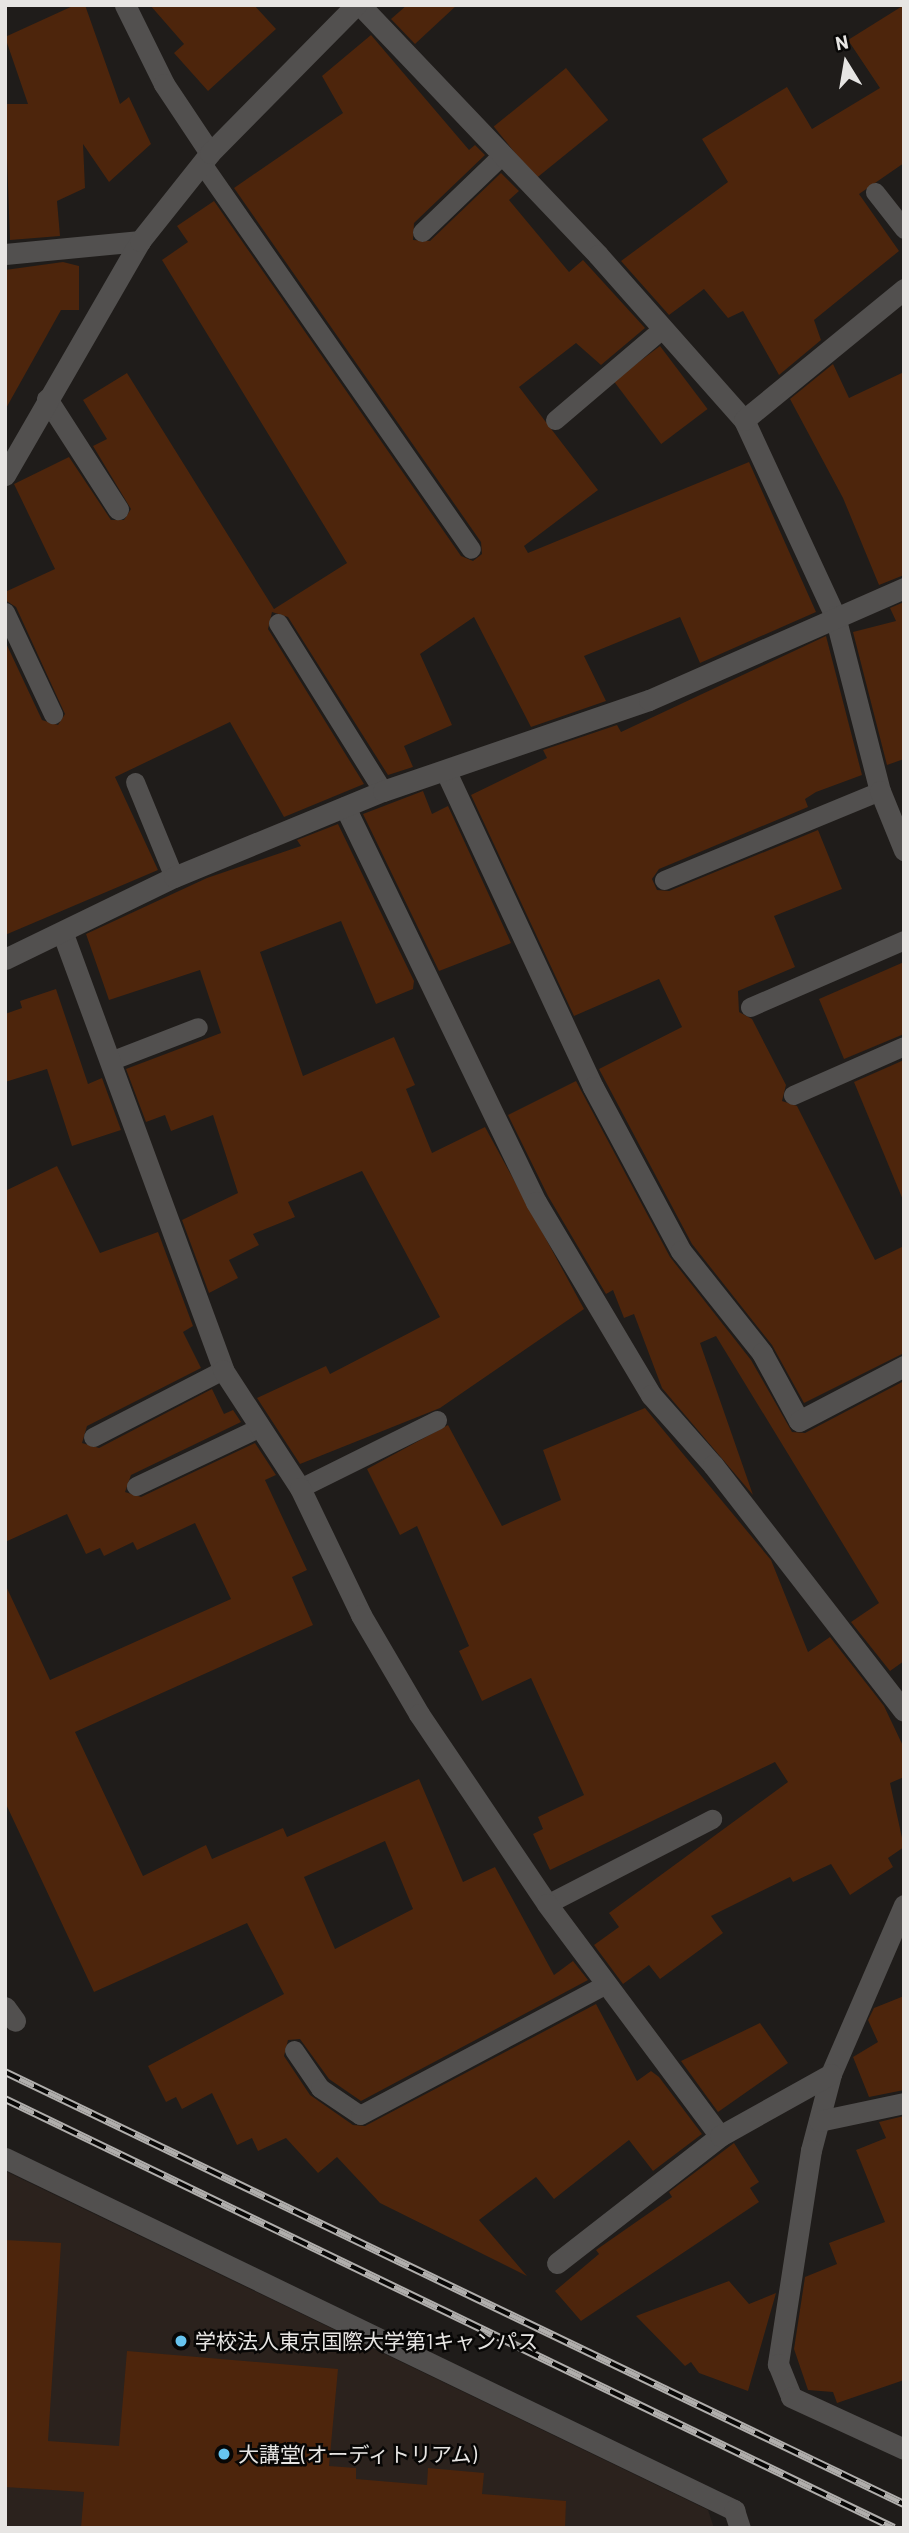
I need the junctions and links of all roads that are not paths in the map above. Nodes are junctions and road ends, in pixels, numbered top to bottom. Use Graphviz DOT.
graph roads {
  1 [pos="125,5"];
  2 [pos="353,6"];
  3 [pos="503,154"];
  4 [pos="206,159"];
  5 [pos="875,192"];
  6 [pos="904,229"];
  7 [pos="422,232"];
  8 [pos="140,241"];
  9 [pos="5,254"];
  10 [pos="904,289"];
  11 [pos="662,329"];
  12 [pos="47,399"];
  13 [pos="555,420"];
  14 [pos="744,420"];
  15 [pos="12,453"];
  16 [pos="5,475"];
  17 [pos="118,509"];
  18 [pos="471,550"];
  19 [pos="904,588"];
  20 [pos="5,612"];
  21 [pos="835,616"];
  22 [pos="278,623"];
  23 [pos="53,714"];
  24 [pos="447,774"];
  25 [pos="135,782"];
  26 [pos="880,791"];
  27 [pos="383,792"];
  28 [pos="345,807"];
  29 [pos="904,850"];
  30 [pos="174,877"];
  31 [pos="664,880"];
  32 [pos="63,934"];
  33 [pos="904,940"];
  34 [pos="5,959"];
  35 [pos="750,1007"];
  36 [pos="198,1027"];
  37 [pos="904,1046"];
  38 [pos="110,1061"];
  39 [pos="793,1095"];
  40 [pos="904,1366"];
  41 [pos="223,1370"];
  42 [pos="437,1420"];
  43 [pos="260,1427"];
  44 [pos="93,1437"];
  45 [pos="136,1486"];
  46 [pos="300,1488"];
  47 [pos="904,1711"];
  48 [pos="712,1819"];
  49 [pos="547,1904"];
  50 [pos="904,1905"];
  51 [pos="605,1984"];
  52 [pos="294,2050"];
  53 [pos="831,2074"];
  54 [pos="904,2103"];
  55 [pos="819,2121"];
  56 [pos="720,2136"];
  57 [pos="5,2158"];
  58 [pos="557,2263"];
  59 [pos="904,2449"];
  60 [pos="740,2528"];
  1 -- 4 [label="street"];
  2 -- 3 [label="street"];
  2 -- 4 [label="street"];
  3 -- 7 [label="lane"];
  3 -- 11 [label="street"];
  4 -- 8 [label="street"];
  4 -- 18 [label="lane"];
  5 -- 6 [label="lane"];
  8 -- 9 [label="street"];
  8 -- 12 [label="street"];
  10 -- 14 [label="street"];
  11 -- 13 [label="lane"];
  11 -- 14 [label="street"];
  12 -- 15 [label="street"];
  12 -- 17 [label="street"];
  14 -- 21 [label="street"];
  15 -- 16 [label="street"];
  19 -- 21 [label="street"];
  20 -- 23 [label="lane"];
  21 -- 24 [label="street"];
  21 -- 26 [label="street"];
  22 -- 27 [label="lane"];
  24 -- 27 [label="street"];
  24 -- 40 [label="street"];
  25 -- 30 [label="lane"];
  26 -- 29 [label="street"];
  26 -- 31 [label="lane"];
  27 -- 28 [label="street"];
  28 -- 30 [label="street"];
  28 -- 47 [label="street"];
  30 -- 32 [label="street"];
  32 -- 34 [label="street"];
  32 -- 38 [label="street"];
  33 -- 35 [label="lane"];
  36 -- 38 [label="lane"];
  37 -- 39 [label="lane"];
  38 -- 41 [label="street"];
  41 -- 43 [label="street"];
  41 -- 44 [label="lane"];
  42 -- 46 [label="lane"];
  43 -- 45 [label="lane"];
  43 -- 46 [label="street"];
  46 -- 49 [label="street"];
  48 -- 49 [label="lane"];
  49 -- 51 [label="street"];
  50 -- 53 [label="street"];
  51 -- 52 [label="lane"];
  51 -- 56 [label="street"];
  53 -- 55 [label="street"];
  53 -- 56 [label="street"];
  54 -- 55 [label="street"];
  55 -- 59 [label="street"];
  56 -- 58 [label="street"];
  57 -- 60 [label="street"];
}
